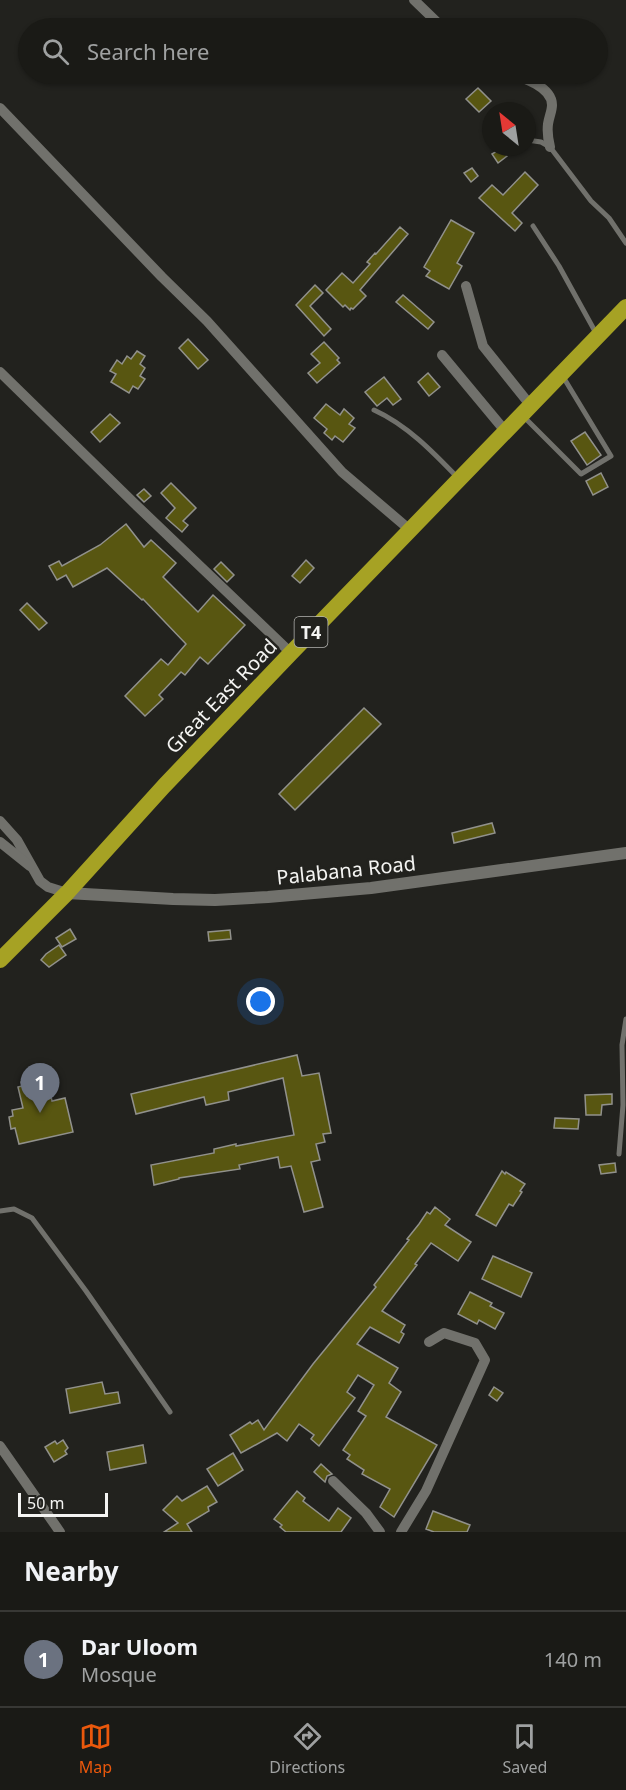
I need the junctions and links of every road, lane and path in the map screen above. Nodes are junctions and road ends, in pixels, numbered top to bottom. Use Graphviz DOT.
graph roads {
  1 [pos="414,0"];
  2 [pos="433,18"];
  3 [pos="532,84"];
  4 [pos="0,108"];
  5 [pos="536,141"];
  6 [pos="550,147"];
  7 [pos="533,226"];
  8 [pos="626,243"];
  9 [pos="466,286"];
  10 [pos="626,307"];
  11 [pos="597,337"];
  12 [pos="442,355"];
  13 [pos="0,372"];
  14 [pos="562,374"];
  15 [pos="374,410"];
  16 [pos="526,411"];
  17 [pos="506,432"];
  18 [pos="459,480"];
  19 [pos="410,530"];
  20 [pos="291,653"];
  21 [pos="0,821"];
  22 [pos="0,842"];
  23 [pos="626,853"];
  24 [pos="30,866"];
  25 [pos="67,893"];
  26 [pos="0,960"];
  27 [pos="626,1019"];
  28 [pos="619,1154"];
  29 [pos="0,1212"];
  30 [pos="429,1342"];
  31 [pos="170,1412"];
  32 [pos="2,1454"];
  33 [pos="333,1481"];
  34 [pos="60,1532"];
  35 [pos="380,1532"];
  36 [pos="400,1532"];
  1 -- 2 [label="street"];
  3 -- 6 [label="street"];
  4 -- 19 [label="street"];
  5 -- 6 [label="lane"];
  6 -- 8 [label="lane"];
  7 -- 11 [label="lane"];
  9 -- 16 [label="street"];
  10 -- 11 [label="highway, Great East Road / T4"];
  11 -- 14 [label="highway, Great East Road / T4"];
  12 -- 17 [label="street"];
  13 -- 20 [label="street"];
  14 -- 16 [label="highway, Great East Road / T4"];
  14 -- 16 [label="lane"];
  15 -- 18 [label="lane"];
  16 -- 17 [label="highway, Great East Road / T4"];
  17 -- 18 [label="highway, Great East Road / T4"];
  18 -- 19 [label="highway, Great East Road / T4"];
  19 -- 20 [label="highway, Great East Road / T4"];
  20 -- 25 [label="highway, Great East Road / T4"];
  21 -- 24 [label="street"];
  22 -- 24 [label="street"];
  23 -- 25 [label="street, Palabana Road"];
  24 -- 25 [label="street"];
  25 -- 26 [label="highway, Great East Road / T4"];
  27 -- 28 [label="lane"];
  29 -- 31 [label="lane"];
  30 -- 36 [label="street"];
  32 -- 34 [label="street"];
  33 -- 35 [label="street"];
}
